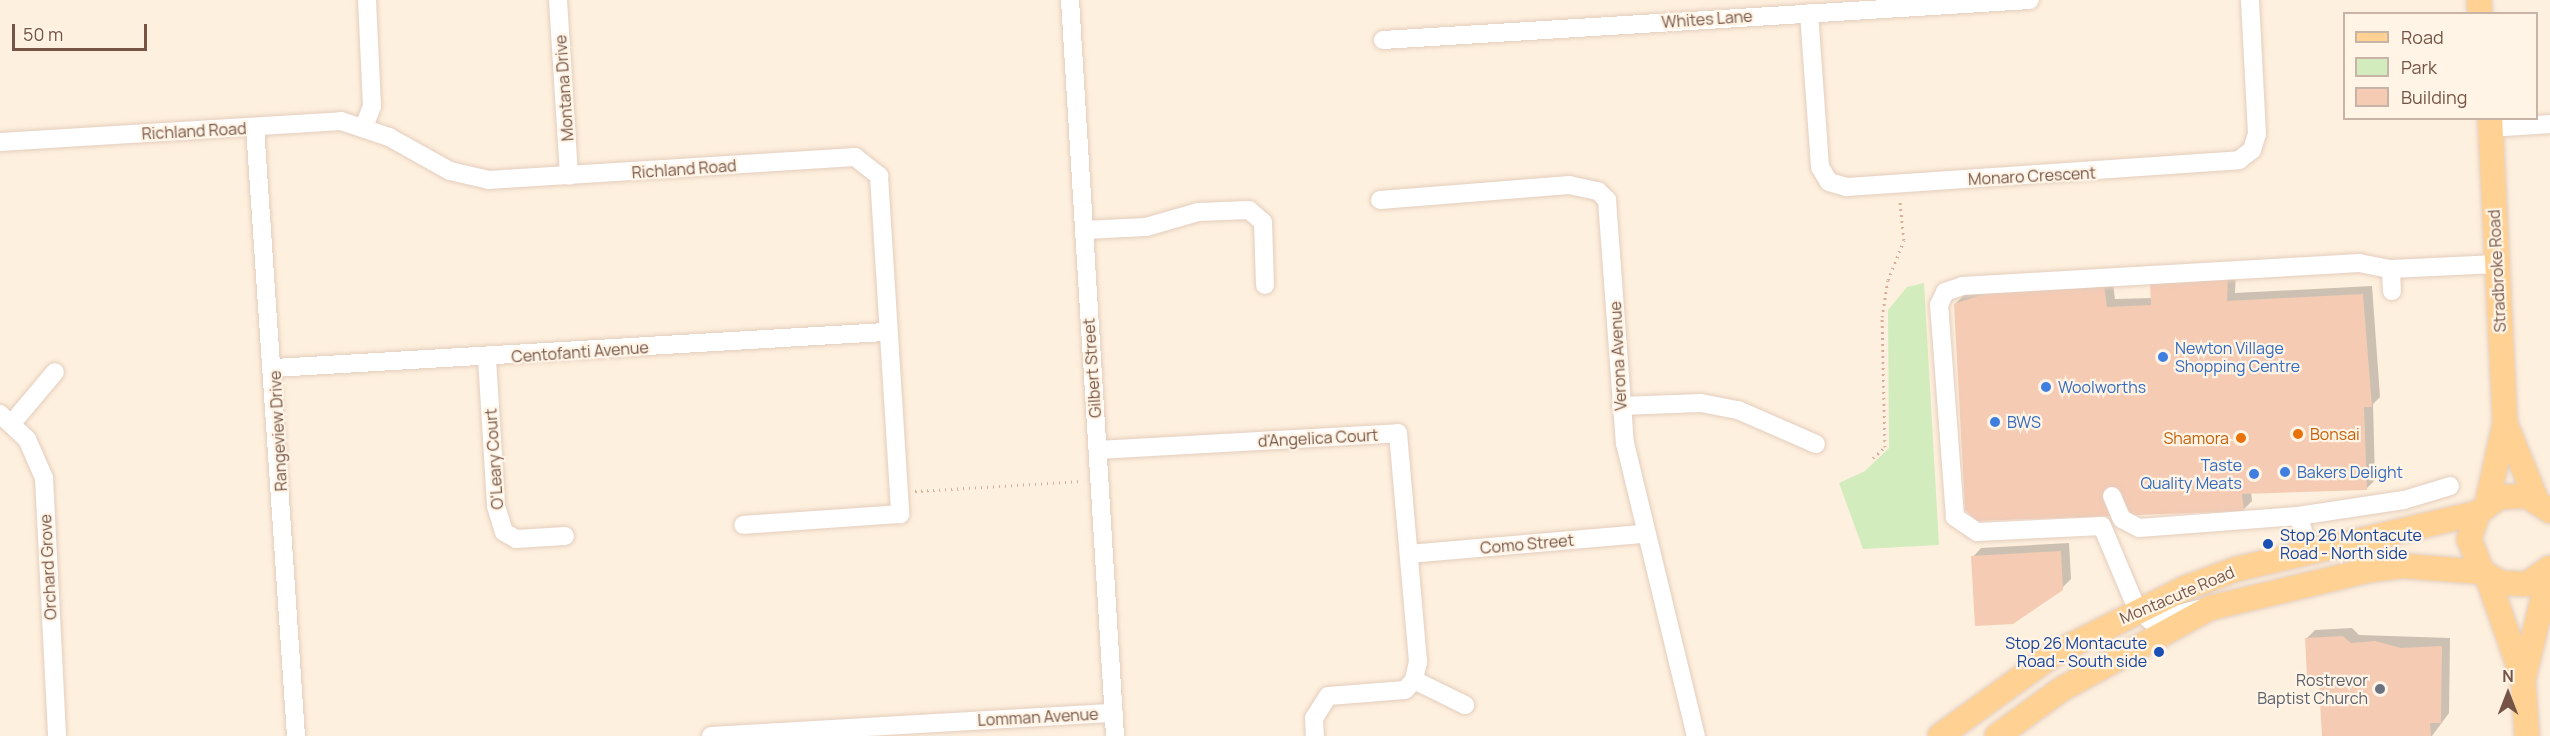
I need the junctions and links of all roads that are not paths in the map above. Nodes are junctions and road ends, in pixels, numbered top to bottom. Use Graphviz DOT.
graph roads {
  1 [pos="367,0"];
  2 [pos="558,0"];
  3 [pos="1070,0"];
  4 [pos="2030,0"];
  5 [pos="2250,0"];
  6 [pos="1809,13"];
  7 [pos="1383,40"];
  8 [pos="2490,123"];
  9 [pos="2550,124"];
  10 [pos="255,127"];
  11 [pos="364,128"];
  12 [pos="0,142"];
  13 [pos="569,176"];
  14 [pos="1380,200"];
  15 [pos="1084,230"];
  16 [pos="2497,264"];
  17 [pos="2391,269"];
  18 [pos="1265,285"];
  19 [pos="2392,291"];
  20 [pos="885,332"];
  21 [pos="487,358"];
  22 [pos="275,368"];
  23 [pos="55,372"];
  24 [pos="1621,406"];
  25 [pos="7,418"];
  26 [pos="2505,423"];
  27 [pos="1815,444"];
  28 [pos="1098,450"];
  29 [pos="2450,486"];
  30 [pos="2112,496"];
  31 [pos="2546,506"];
  32 [pos="2482,508"];
  33 [pos="2298,516"];
  34 [pos="742,525"];
  35 [pos="1644,534"];
  36 [pos="564,536"];
  37 [pos="2310,550"];
  38 [pos="1410,554"];
  39 [pos="2550,568"];
  40 [pos="2484,574"];
  41 [pos="2210,608"];
  42 [pos="2137,609"];
  43 [pos="2523,678"];
  44 [pos="1409,685"];
  45 [pos="1466,705"];
  46 [pos="1113,713"];
  47 [pos="57,736"];
  48 [pos="296,736"];
  49 [pos="711,736"];
  50 [pos="1115,736"];
  51 [pos="1315,736"];
  52 [pos="1696,736"];
  53 [pos="1940,736"];
  54 [pos="1997,736"];
  55 [pos="2527,736"];
  1 -- 11 [label="street"];
  2 -- 13 [label="street, Montana Drive"];
  3 -- 15 [label="street, Gilbert Street"];
  4 -- 6 [label="street, Whites Lane"];
  5 -- 6 [label="street, Monaro Crescent"];
  6 -- 7 [label="street, Whites Lane"];
  8 -- 9 [label="street"];
  8 -- 16 [label="main road, Stradbroke Road"];
  10 -- 11 [label="street, Richland Road"];
  10 -- 12 [label="street, Richland Road"];
  10 -- 22 [label="street, Rangeview Drive"];
  11 -- 13 [label="street, Richland Road"];
  13 -- 20 [label="street, Richland Road"];
  14 -- 24 [label="street, Verona Avenue"];
  15 -- 18 [label="street"];
  15 -- 28 [label="street, Gilbert Street"];
  16 -- 17 [label="street"];
  16 -- 26 [label="main road, Stradbroke Road"];
  17 -- 19 [label="street"];
  17 -- 42 [label="street"];
  20 -- 21 [label="street, Centofanti Avenue"];
  20 -- 34 [label="street, Richland Road"];
  21 -- 22 [label="street, Centofanti Avenue"];
  21 -- 36 [label="street, O'Leary Court"];
  22 -- 48 [label="street, Rangeview Drive"];
  23 -- 25 [label="street"];
  24 -- 27 [label="street"];
  24 -- 35 [label="street, Verona Avenue"];
  25 -- 47 [label="street, Orchard Grove"];
  26 -- 31 [label="main road, Stradbroke Road"];
  26 -- 32 [label="main road, Stradbroke Road"];
  28 -- 38 [label="street, d'Angelica Court"];
  28 -- 46 [label="street, Gilbert Street"];
  29 -- 33 [label="street"];
  30 -- 33 [label="street"];
  31 -- 32 [label="main road, Montacute Road"];
  32 -- 37 [label="main road, Montacute Road"];
  32 -- 40 [label="main road, Stradbroke Road"];
  33 -- 37 [label="street"];
  35 -- 38 [label="street, Como Street"];
  35 -- 52 [label="street, Verona Avenue"];
  37 -- 42 [label="main road, Montacute Road"];
  38 -- 44 [label="street, d'Angelica Court"];
  39 -- 40 [label="main road, Montacute Road"];
  39 -- 43 [label="main road"];
  40 -- 41 [label="main road, Montacute Road"];
  40 -- 43 [label="main road"];
  41 -- 42 [label="street"];
  41 -- 54 [label="main road, Montacute Road"];
  42 -- 53 [label="main road, Montacute Road"];
  43 -- 55 [label="main road"];
  44 -- 45 [label="street"];
  44 -- 51 [label="street"];
  46 -- 49 [label="street, Lomman Avenue"];
  46 -- 50 [label="street, Gilbert Street"];
}
